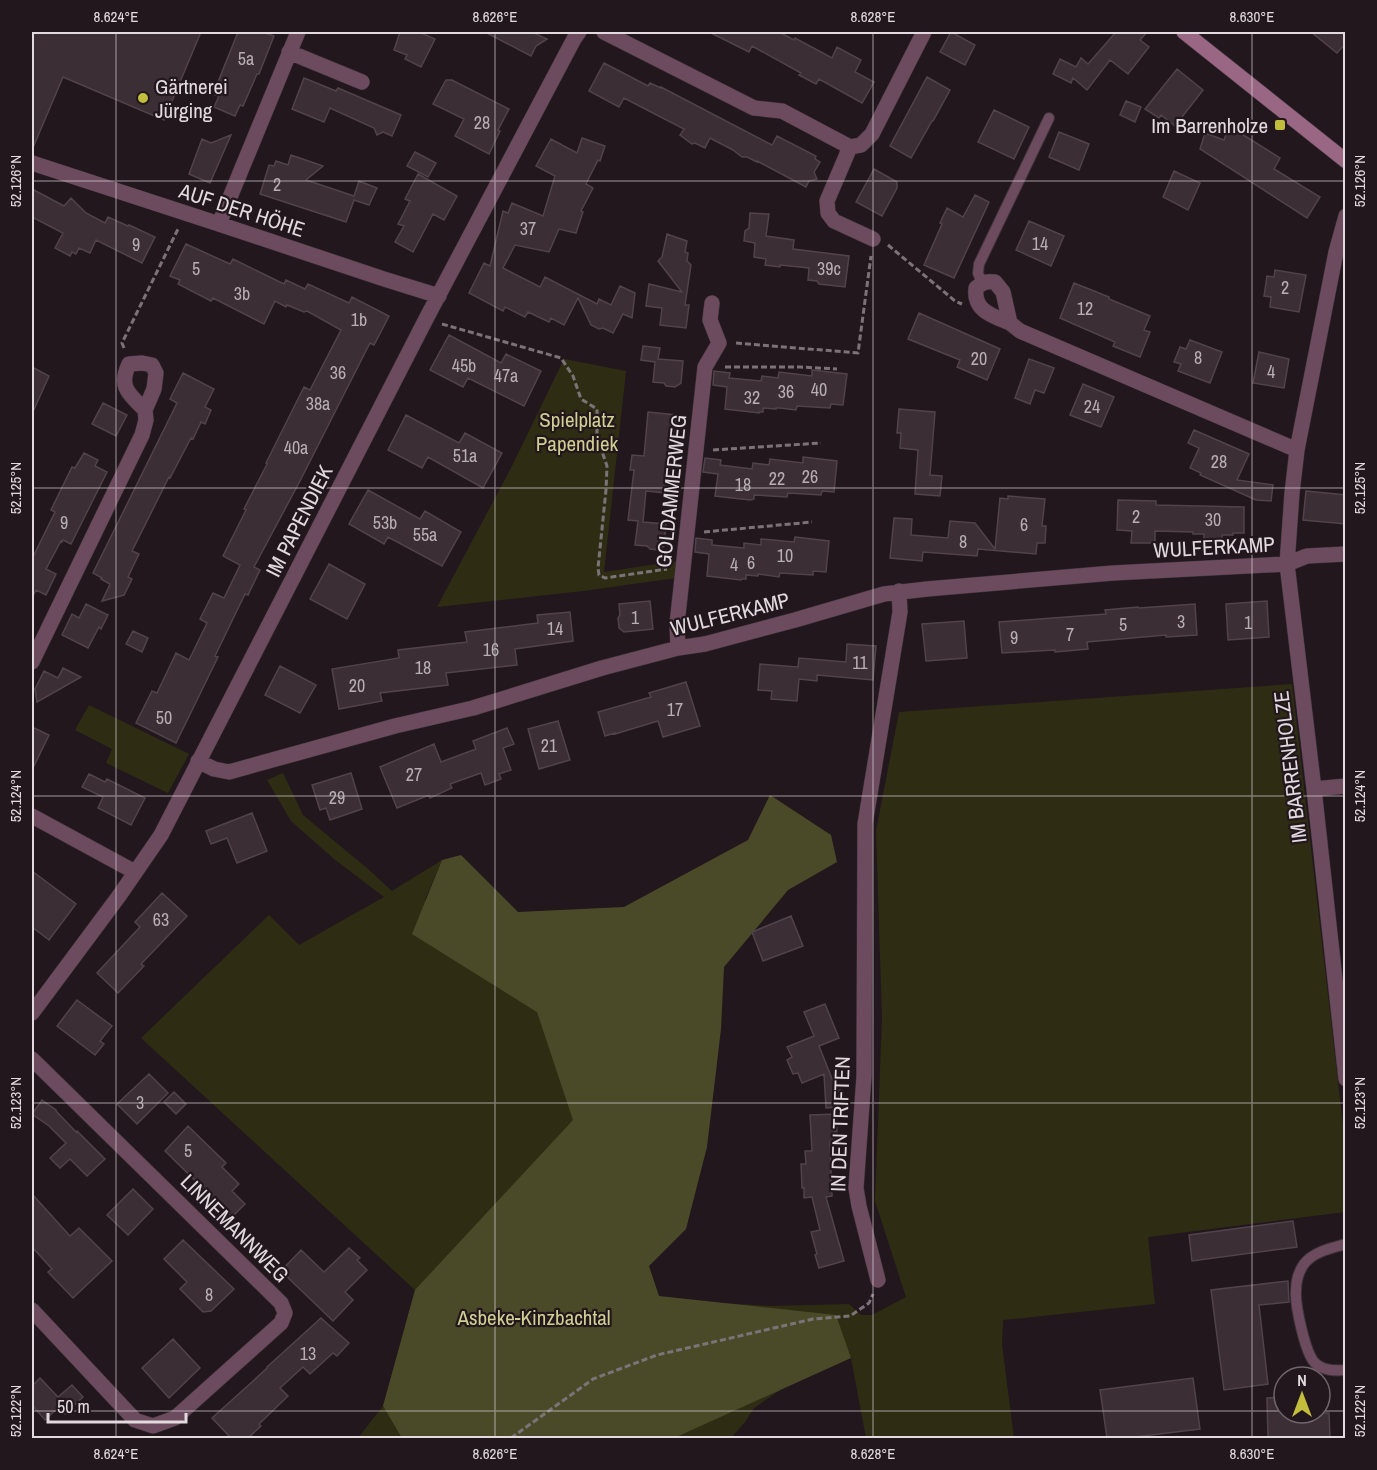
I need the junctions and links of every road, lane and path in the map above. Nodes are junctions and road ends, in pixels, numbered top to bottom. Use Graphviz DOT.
graph roads {
  1 [pos="298,32"];
  2 [pos="579,32"];
  3 [pos="604,32"];
  4 [pos="924,32"];
  5 [pos="1184,32"];
  6 [pos="289,52"];
  7 [pos="362,82"];
  8 [pos="1049,118"];
  9 [pos="850,147"];
  10 [pos="1346,161"];
  11 [pos="32,163"];
  12 [pos="185,213"];
  13 [pos="1346,216"];
  14 [pos="219,224"];
  15 [pos="873,239"];
  16 [pos="982,283"];
  17 [pos="439,296"];
  18 [pos="712,303"];
  19 [pos="978,303"];
  20 [pos="426,319"];
  21 [pos="1010,323"];
  22 [pos="719,343"];
  23 [pos="129,364"];
  24 [pos="705,367"];
  25 [pos="837,369"];
  26 [pos="145,410"];
  27 [pos="821,442"];
  28 [pos="1297,450"];
  29 [pos="696,452"];
  30 [pos="812,522"];
  31 [pos="687,534"];
  32 [pos="1346,554"];
  33 [pos="1287,564"];
  34 [pos="684,566"];
  35 [pos="899,591"];
  36 [pos="678,648"];
  37 [pos="32,662"];
  38 [pos="198,761"];
  39 [pos="1346,786"];
  40 [pos="1314,789"];
  41 [pos="32,816"];
  42 [pos="135,872"];
  43 [pos="32,1013"];
  44 [pos="32,1059"];
  45 [pos="1346,1079"];
  46 [pos="1346,1244"];
  47 [pos="878,1280"];
  48 [pos="32,1310"];
  49 [pos="1346,1370"];
  50 [pos="511,1438"];
  1 -- 6 [label="street"];
  2 -- 17 [label="street, IM PAPENDIEK"];
  3 -- 9 [label="street"];
  4 -- 9 [label="street"];
  5 -- 10 [label="main road"];
  6 -- 7 [label="street"];
  6 -- 14 [label="street"];
  8 -- 16 [label="lane"];
  9 -- 15 [label="street"];
  11 -- 12 [label="street, AUF DER HÖHE"];
  12 -- 14 [label="street, AUF DER HÖHE"];
  12 -- 23 [label="path"];
  13 -- 28 [label="street, IM BARRENHOLZE"];
  14 -- 17 [label="street, AUF DER HÖHE"];
  15 -- 19 [label="path"];
  15 -- 22 [label="path"];
  16 -- 19 [label="street"];
  16 -- 21 [label="street"];
  17 -- 20 [label="street, IM PAPENDIEK"];
  18 -- 22 [label="street"];
  19 -- 21 [label="street"];
  20 -- 34 [label="path"];
  20 -- 38 [label="street, IM PAPENDIEK"];
  21 -- 28 [label="street"];
  22 -- 24 [label="street, GOLDAMMERWEG"];
  23 -- 26 [label="street"];
  23 -- 26 [label="street"];
  24 -- 25 [label="path"];
  24 -- 29 [label="street, GOLDAMMERWEG"];
  26 -- 37 [label="street"];
  27 -- 29 [label="path"];
  28 -- 33 [label="street, IM BARRENHOLZE"];
  29 -- 31 [label="street, GOLDAMMERWEG"];
  30 -- 31 [label="path"];
  31 -- 34 [label="street, GOLDAMMERWEG"];
  32 -- 33 [label="street, WULFERKAMP"];
  33 -- 35 [label="street, WULFERKAMP"];
  33 -- 40 [label="street, IM BARRENHOLZE"];
  34 -- 36 [label="street, GOLDAMMERWEG"];
  35 -- 36 [label="street, WULFERKAMP"];
  35 -- 47 [label="street, IN DEN TRIFTEN"];
  36 -- 38 [label="street, WULFERKAMP"];
  38 -- 42 [label="street, IM PAPENDIEK"];
  39 -- 40 [label="street"];
  40 -- 45 [label="street, IM BARRENHOLZE"];
  41 -- 42 [label="street"];
  42 -- 43 [label="street, IM PAPENDIEK"];
  44 -- 48 [label="street, LINNEMANNWEG"];
  46 -- 49 [label="lane"];
  47 -- 50 [label="path"];
}
